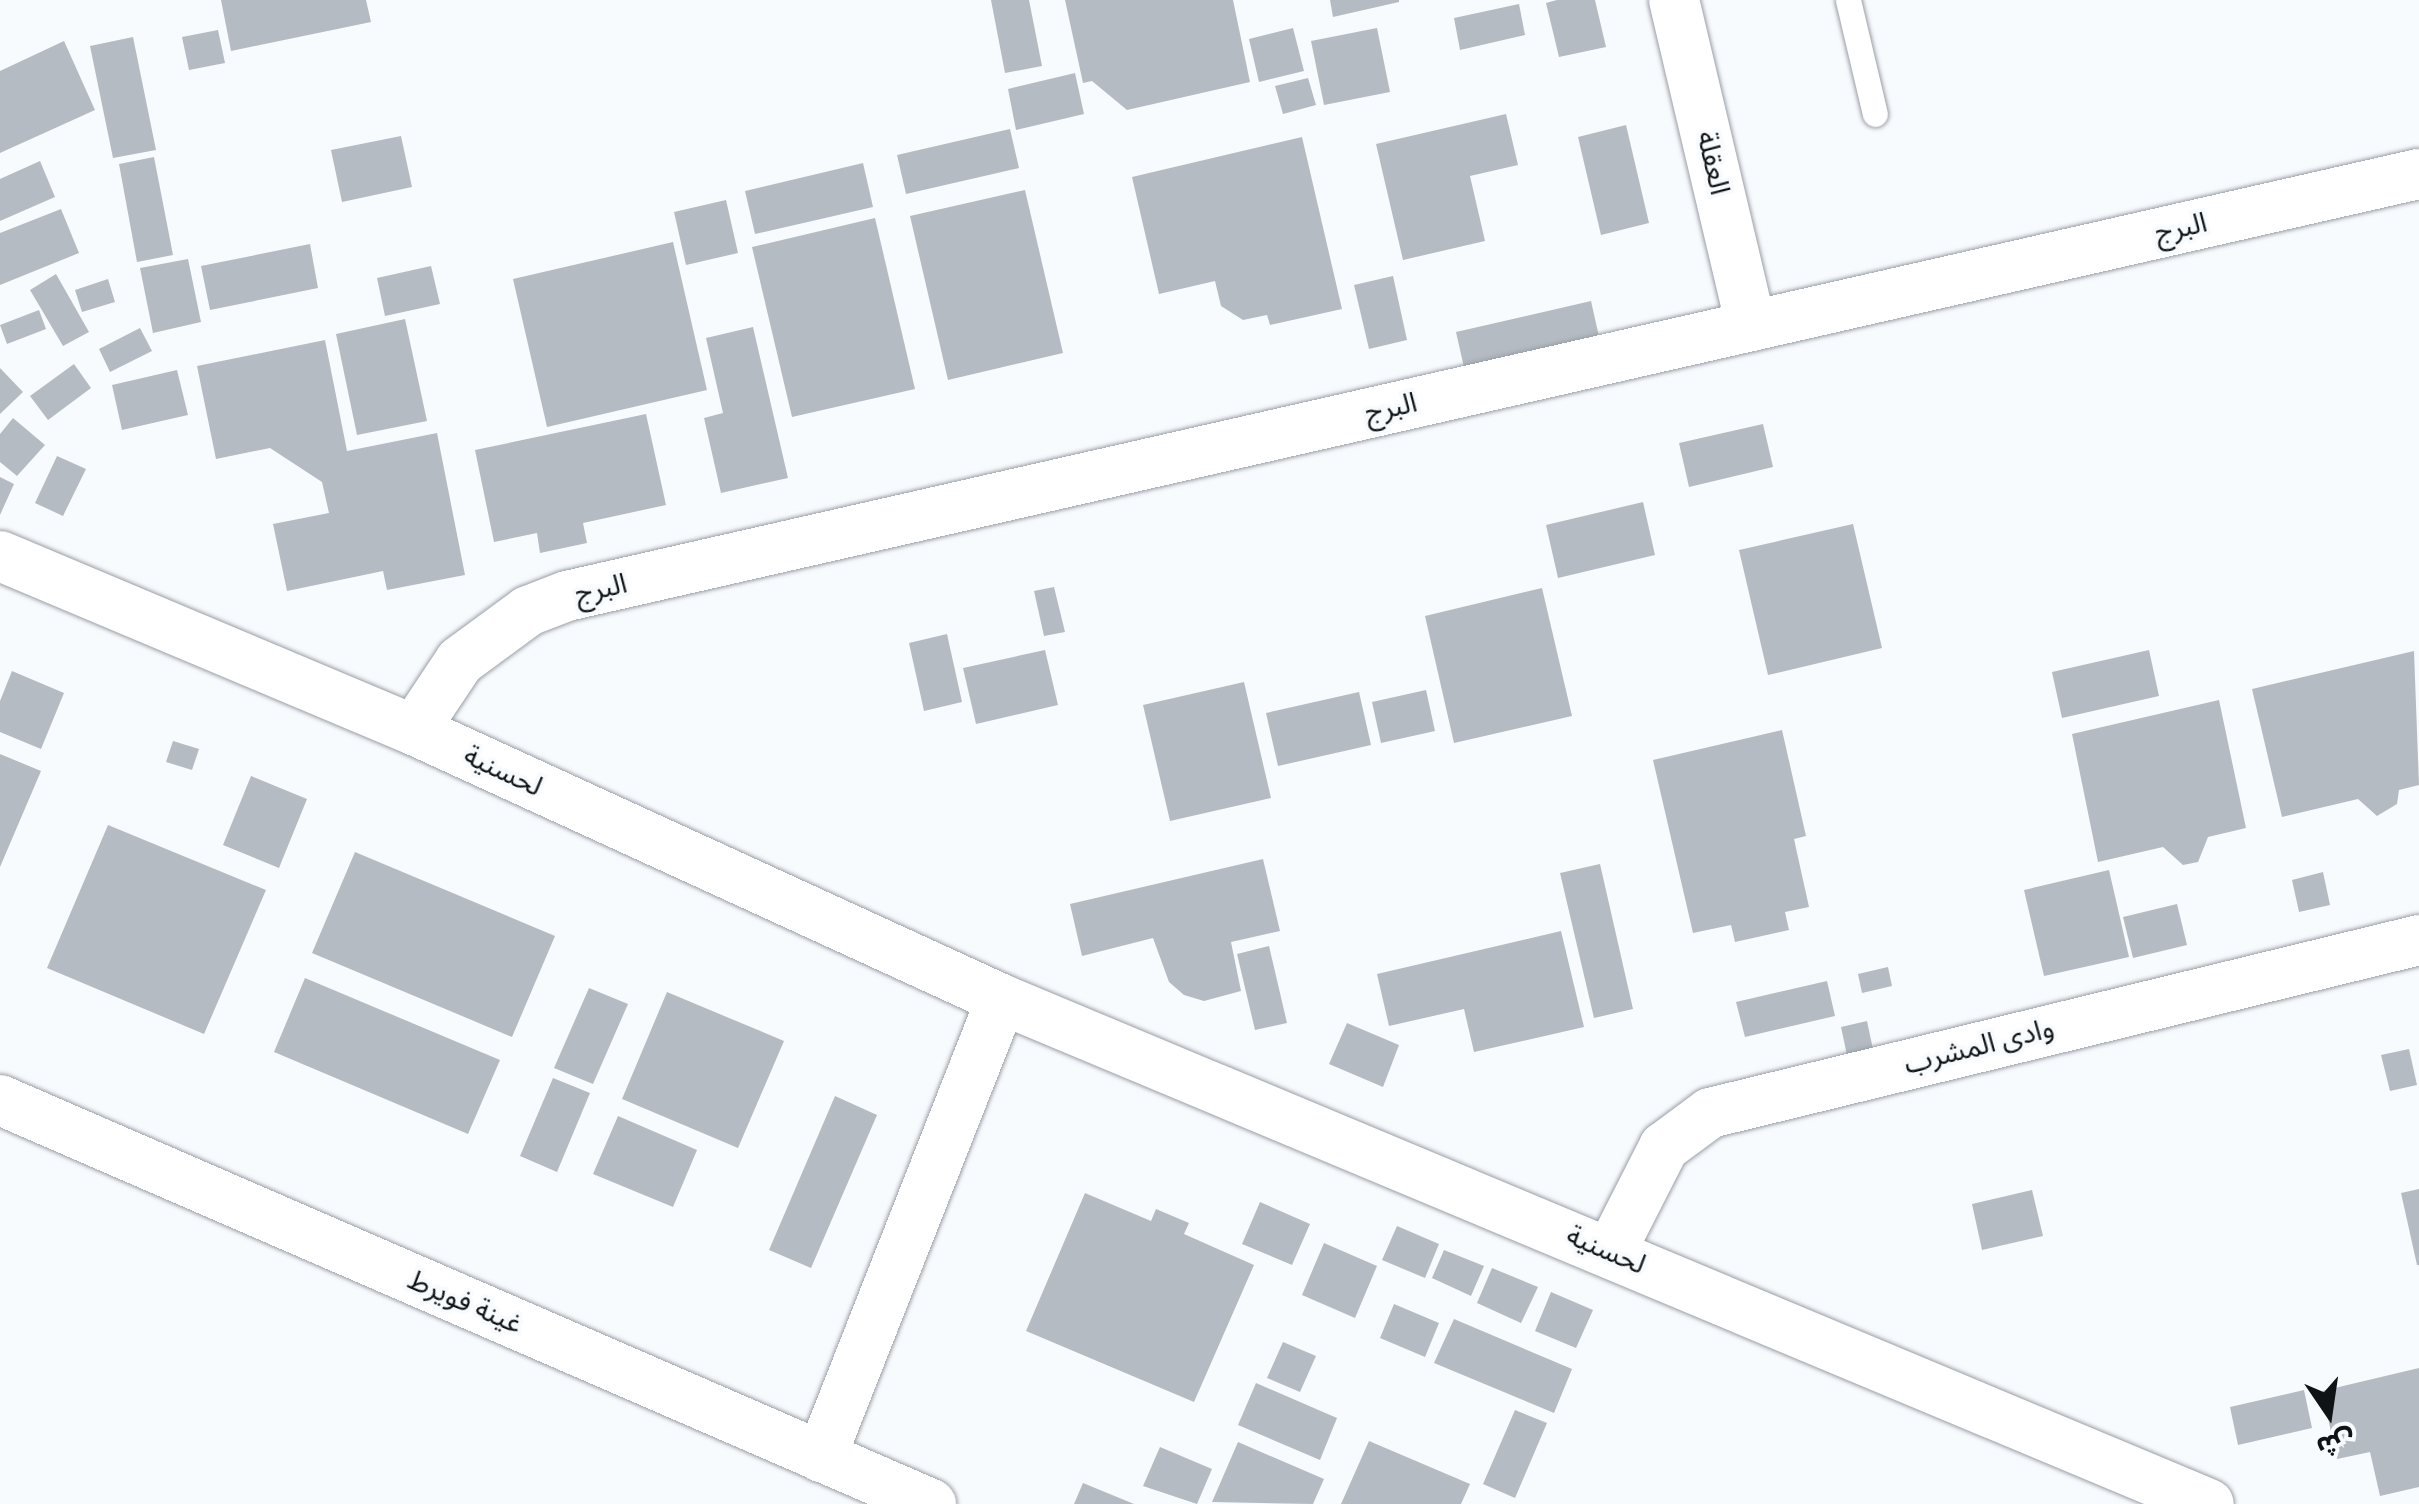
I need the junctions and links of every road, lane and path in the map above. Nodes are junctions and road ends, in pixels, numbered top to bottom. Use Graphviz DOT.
graph roads {
  1 [pos="1674,0"];
  2 [pos="1848,0"];
  3 [pos="1875,114"];
  4 [pos="2419,174"];
  5 [pos="1751,326"];
  6 [pos="0,556"];
  7 [pos="414,730"];
  8 [pos="2419,940"];
  9 [pos="1001,999"];
  10 [pos="0,1100"];
  11 [pos="1611,1252"];
  12 [pos="820,1457"];
  13 [pos="931,1504"];
  14 [pos="2209,1504"];
  1 -- 5 [label="street, العقلة"];
  2 -- 3 [label="lane"];
  4 -- 5 [label="street, البرج"];
  5 -- 7 [label="street, البرج"];
  6 -- 7 [label="street, لحسنية"];
  7 -- 9 [label="street, لحسنية"];
  8 -- 11 [label="street, وادى المشرب"];
  9 -- 11 [label="street, لحسنية"];
  9 -- 12 [label="street"];
  10 -- 12 [label="street, غينة فويرط"];
  11 -- 14 [label="street, لحسنية"];
  12 -- 13 [label="street, غينة فويرط"];
}
